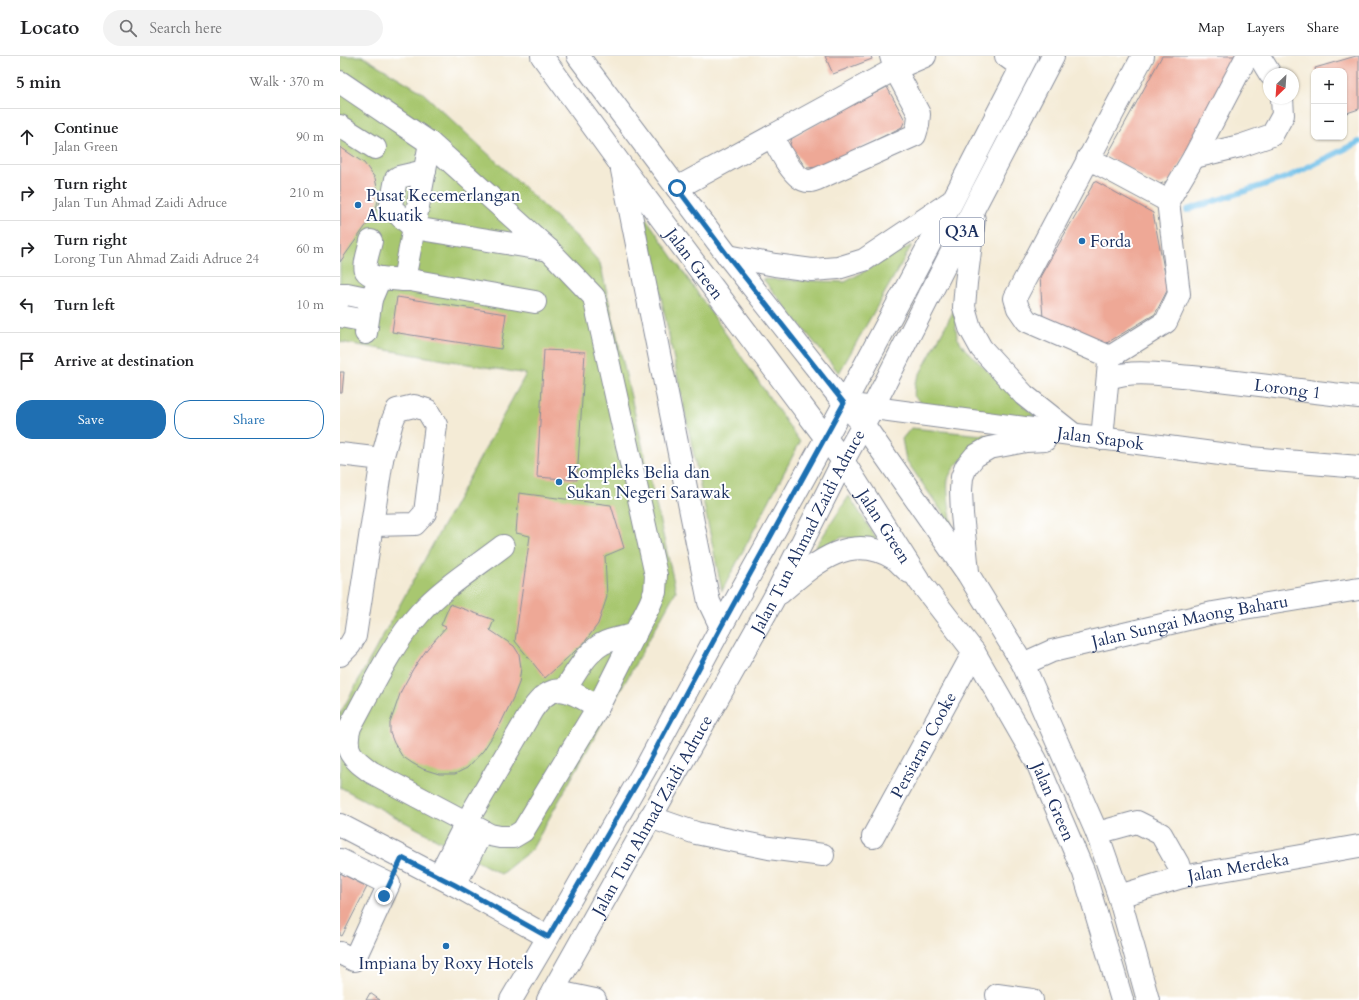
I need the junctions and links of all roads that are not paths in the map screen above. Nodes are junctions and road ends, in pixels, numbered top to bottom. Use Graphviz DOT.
graph roads {
  1 [pos="542,56"];
  2 [pos="578,56"];
  3 [pos="925,56"];
  4 [pos="1053,56"];
  5 [pos="1143,56"];
  6 [pos="1247,56"];
  7 [pos="1259,56"];
  8 [pos="1018,60"];
  9 [pos="893,63"];
  10 [pos="1266,68"];
  11 [pos="340,82"];
  12 [pos="1282,104"];
  13 [pos="340,126"];
  14 [pos="772,136"];
  15 [pos="430,143"];
  16 [pos="374,148"];
  17 [pos="1194,157"];
  18 [pos="1088,158"];
  19 [pos="621,165"];
  20 [pos="677,188"];
  21 [pos="1168,201"];
  22 [pos="952,202"];
  23 [pos="977,202"];
  24 [pos="414,228"];
  25 [pos="371,241"];
  26 [pos="549,250"];
  27 [pos="728,256"];
  28 [pos="380,278"];
  29 [pos="404,280"];
  30 [pos="340,298"];
  31 [pos="371,299"];
  32 [pos="535,302"];
  33 [pos="340,316"];
  34 [pos="1109,368"];
  35 [pos="1359,397"];
  36 [pos="844,403"];
  37 [pos="867,417"];
  38 [pos="1089,437"];
  39 [pos="826,438"];
  40 [pos="340,454"];
  41 [pos="382,459"];
  42 [pos="843,461"];
  43 [pos="1359,467"];
  44 [pos="373,525"];
  45 [pos="502,546"];
  46 [pos="968,574"];
  47 [pos="920,582"];
  48 [pos="1359,589"];
  49 [pos="772,600"];
  50 [pos="721,627"];
  51 [pos="635,635"];
  52 [pos="974,652"];
  53 [pos="340,655"];
  54 [pos="1023,664"];
  55 [pos="565,690"];
  56 [pos="598,707"];
  57 [pos="650,817"];
  58 [pos="340,825"];
  59 [pos="474,827"];
  60 [pos="1097,833"];
  61 [pos="873,837"];
  62 [pos="1359,846"];
  63 [pos="823,855"];
  64 [pos="402,858"];
  65 [pos="340,860"];
  66 [pos="1182,878"];
  67 [pos="447,881"];
  68 [pos="389,884"];
  69 [pos="1119,896"];
  70 [pos="548,937"];
  71 [pos="347,957"];
  72 [pos="551,996"];
  73 [pos="997,996"];
  74 [pos="1119,999"];
  75 [pos="511,1000"];
  76 [pos="595,1000"];
  77 [pos="1032,1000"];
  78 [pos="1148,1000"];
  1 -- 19 [label="main road, Jalan Green"];
  2 -- 20 [label="main road, Jalan Green"];
  3 -- 9 [label="main road"];
  4 -- 23 [label="main road, Jalan Tun Ahmad Zaidi Adruce / Q3A"];
  5 -- 18 [label="main road"];
  6 -- 17 [label="main road"];
  7 -- 10 [label="main road"];
  8 -- 22 [label="main road, Jalan Tun Ahmad Zaidi Adruce"];
  9 -- 14 [label="main road"];
  9 -- 14 [label="main road"];
  11 -- 15 [label="main road"];
  12 -- 17 [label="main road"];
  13 -- 16 [label="main road"];
  14 -- 20 [label="main road"];
  15 -- 24 [label="main road"];
  15 -- 26 [label="main road"];
  17 -- 21 [label="main road"];
  18 -- 21 [label="main road"];
  18 -- 34 [label="main road"];
  19 -- 39 [label="main road, Jalan Green"];
  19 -- 50 [label="main road"];
  20 -- 27 [label="main road, Jalan Green"];
  21 -- 34 [label="main road"];
  22 -- 27 [label="main road"];
  22 -- 36 [label="main road, Jalan Tun Ahmad Zaidi Adruce"];
  23 -- 37 [label="main road, Jalan Tun Ahmad Zaidi Adruce / Q3A"];
  23 -- 38 [label="main road"];
  24 -- 26 [label="main road"];
  24 -- 29 [label="main road"];
  25 -- 28 [label="main road"];
  26 -- 51 [label="main road"];
  27 -- 36 [label="main road, Jalan Green"];
  28 -- 29 [label="main road"];
  28 -- 31 [label="main road"];
  29 -- 32 [label="main road"];
  30 -- 31 [label="main road"];
  31 -- 33 [label="main road"];
  34 -- 35 [label="main road, Lorong 1"];
  34 -- 38 [label="main road"];
  36 -- 37 [label="main road, Jalan Stapok"];
  36 -- 39 [label="main road, Jalan Tun Ahmad Zaidi Adruce"];
  37 -- 38 [label="main road, Jalan Stapok"];
  37 -- 42 [label="main road, Jalan Tun Ahmad Zaidi Adruce / Q3A"];
  37 -- 46 [label="main road, Jalan Green"];
  38 -- 43 [label="main road, Jalan Stapok"];
  38 -- 46 [label="main road"];
  39 -- 42 [label="main road, Jalan Green"];
  39 -- 50 [label="main road, Jalan Tun Ahmad Zaidi Adruce"];
  40 -- 41 [label="main road"];
  41 -- 44 [label="main road"];
  41 -- 44 [label="main road"];
  42 -- 47 [label="main road, Jalan Green"];
  42 -- 49 [label="main road, Jalan Tun Ahmad Zaidi Adruce / Q3A"];
  44 -- 53 [label="main road"];
  45 -- 59 [label="main road"];
  46 -- 54 [label="main road, Jalan Green"];
  47 -- 49 [label="main road"];
  47 -- 52 [label="main road, Jalan Green"];
  48 -- 54 [label="main road, Jalan Sungai Maong Baharu"];
  49 -- 57 [label="main road, Jalan Tun Ahmad Zaidi Adruce / Q3A"];
  50 -- 70 [label="main road, Jalan Tun Ahmad Zaidi Adruce"];
  51 -- 55 [label="main road"];
  51 -- 56 [label="main road"];
  52 -- 61 [label="main road, Persiaran Cooke"];
  52 -- 74 [label="main road, Jalan Green"];
  54 -- 60 [label="main road, Jalan Green"];
  55 -- 56 [label="main road"];
  55 -- 59 [label="main road"];
  56 -- 59 [label="main road"];
  57 -- 63 [label="main road"];
  57 -- 72 [label="main road, Jalan Tun Ahmad Zaidi Adruce / Q3A"];
  58 -- 64 [label="main road"];
  59 -- 67 [label="main road"];
  60 -- 66 [label="main road"];
  60 -- 69 [label="main road, Jalan Green"];
  62 -- 66 [label="main road, Jalan Merdeka"];
  64 -- 67 [label="main road"];
  64 -- 68 [label="main road"];
  65 -- 68 [label="main road"];
  66 -- 69 [label="main road, Jalan Merdeka"];
  67 -- 70 [label="main road"];
  68 -- 71 [label="main road"];
  69 -- 78 [label="main road, Jalan Green"];
  70 -- 75 [label="main road, Jalan Tun Ahmad Zaidi Adruce"];
  72 -- 76 [label="main road"];
  73 -- 77 [label="main road"];
}
